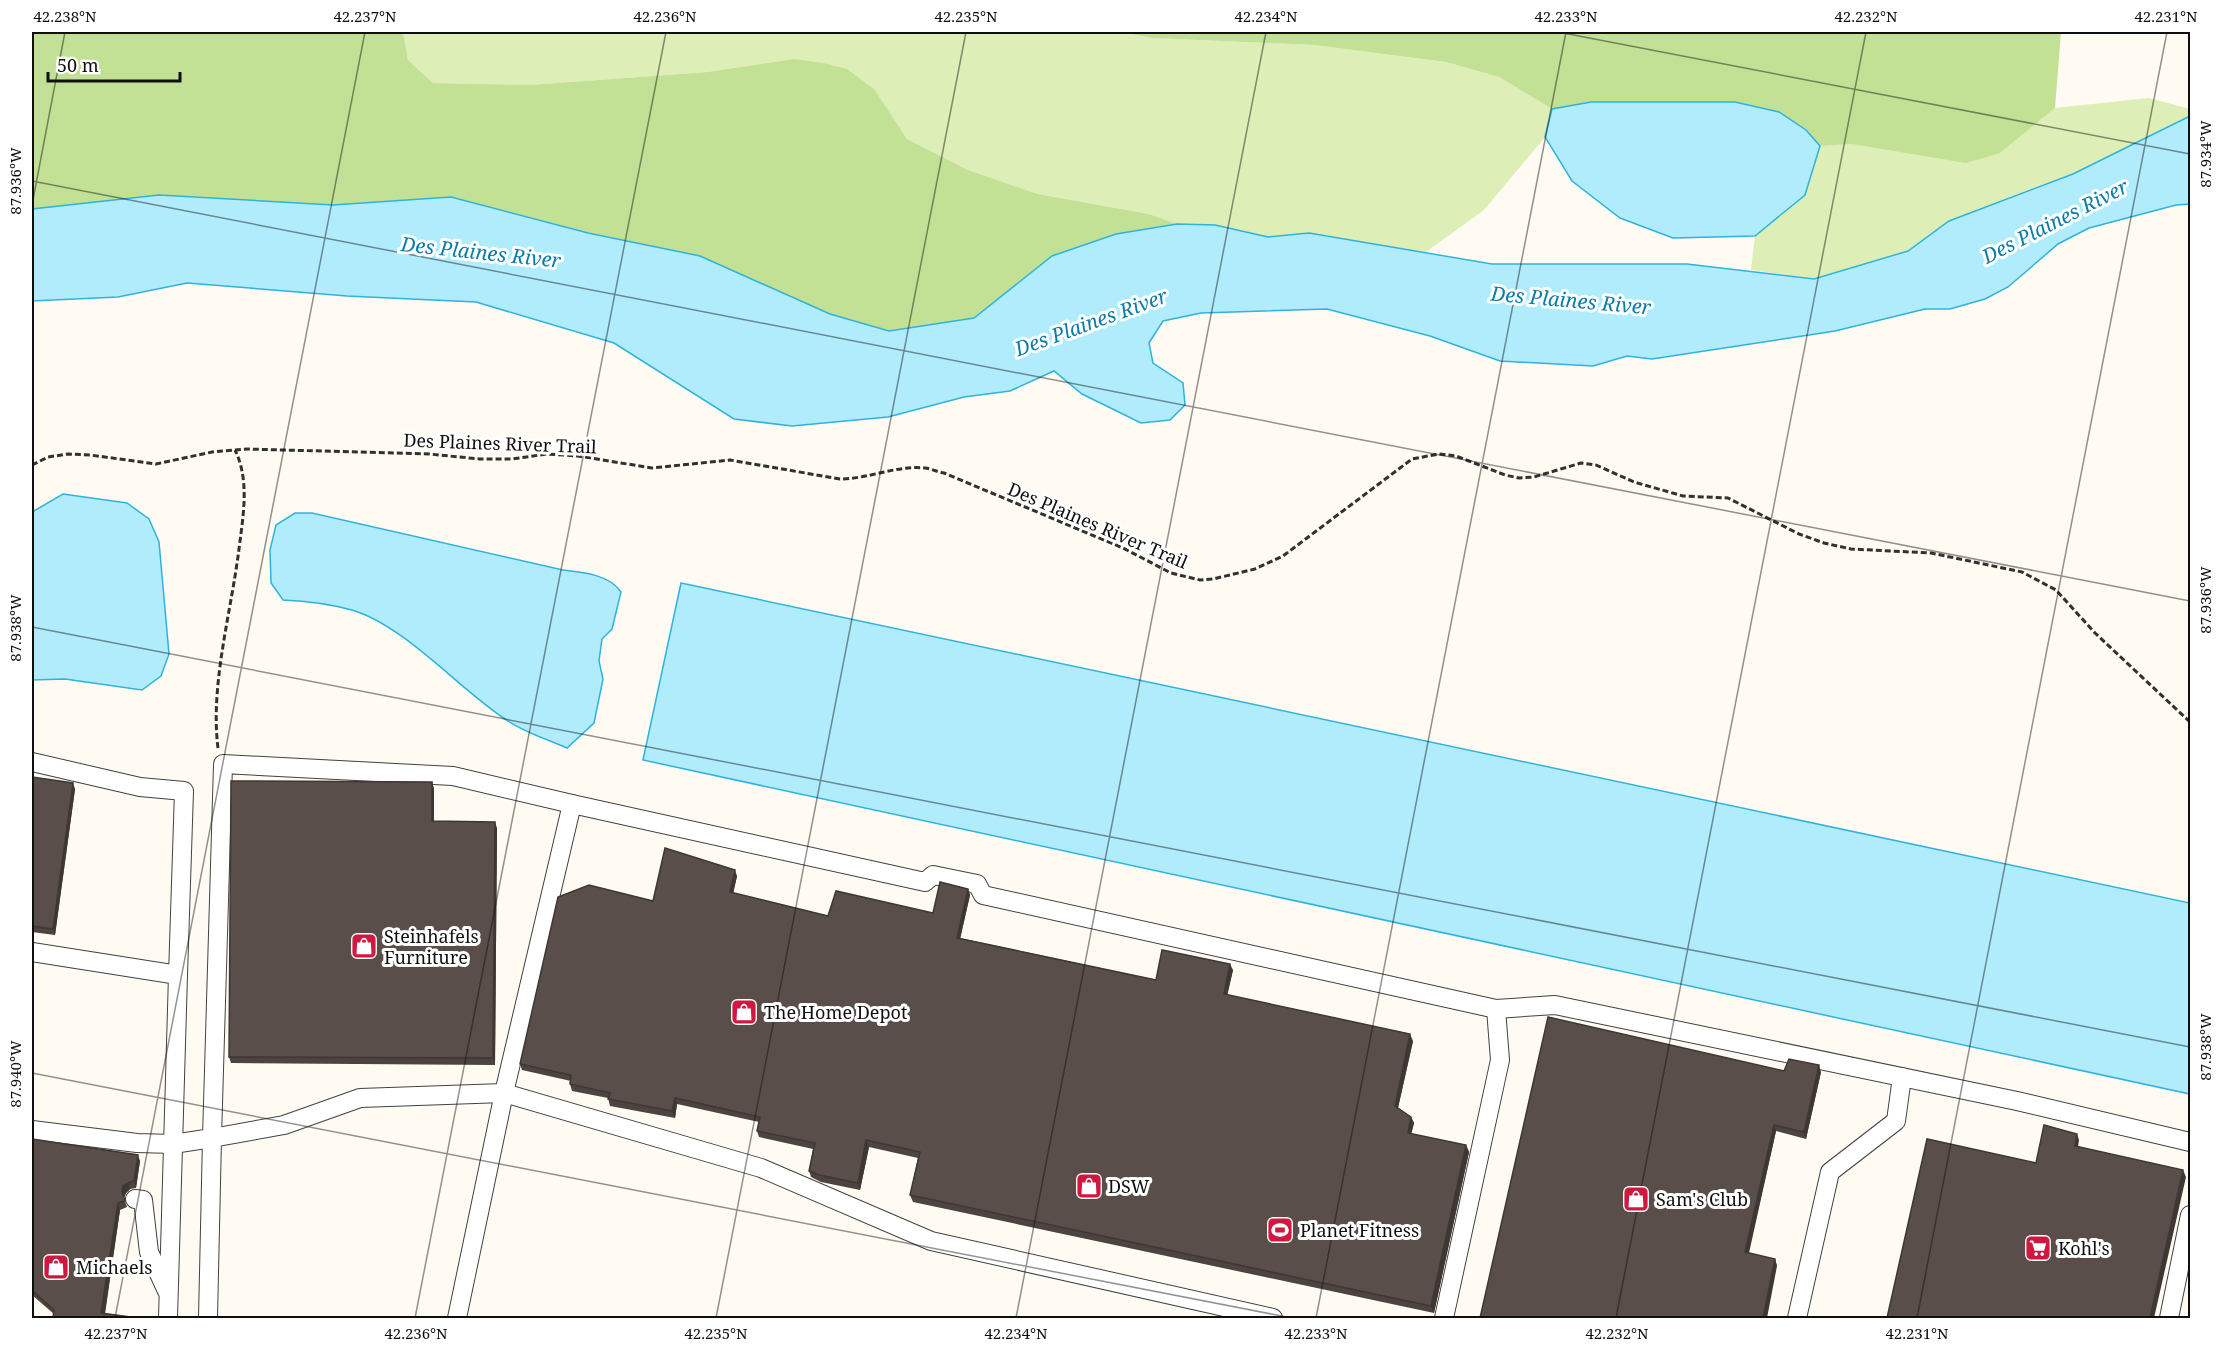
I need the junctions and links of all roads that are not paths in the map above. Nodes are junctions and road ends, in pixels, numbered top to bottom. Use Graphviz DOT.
graph roads {
  1 [pos="32,762"];
  2 [pos="32,769"];
  3 [pos="78,773"];
  4 [pos="572,804"];
  5 [pos="32,952"];
  6 [pos="178,975"];
  7 [pos="1496,1009"];
  8 [pos="1902,1077"];
  9 [pos="504,1093"];
  10 [pos="32,1130"];
  11 [pos="212,1138"];
  12 [pos="2190,1142"];
  13 [pos="173,1144"];
  14 [pos="135,1199"];
  15 [pos="2190,1215"];
  16 [pos="169,1295"];
  17 [pos="168,1318"];
  18 [pos="208,1318"];
  19 [pos="457,1318"];
  20 [pos="1273,1318"];
  21 [pos="1444,1318"];
  22 [pos="1797,1318"];
  23 [pos="2169,1318"];
  1 -- 3 [label="lane"];
  2 -- 3 [label="lane"];
  3 -- 6 [label="lane"];
  4 -- 7 [label="lane"];
  4 -- 9 [label="lane"];
  4 -- 11 [label="lane"];
  5 -- 6 [label="lane"];
  6 -- 13 [label="lane"];
  7 -- 8 [label="lane"];
  7 -- 21 [label="lane"];
  8 -- 12 [label="lane"];
  8 -- 22 [label="lane"];
  9 -- 11 [label="lane"];
  9 -- 19 [label="lane"];
  9 -- 20 [label="lane"];
  10 -- 13 [label="lane"];
  11 -- 13 [label="lane"];
  11 -- 18 [label="lane"];
  13 -- 16 [label="lane"];
  14 -- 16 [label="lane"];
  15 -- 23 [label="lane"];
  16 -- 17 [label="lane"];
}
